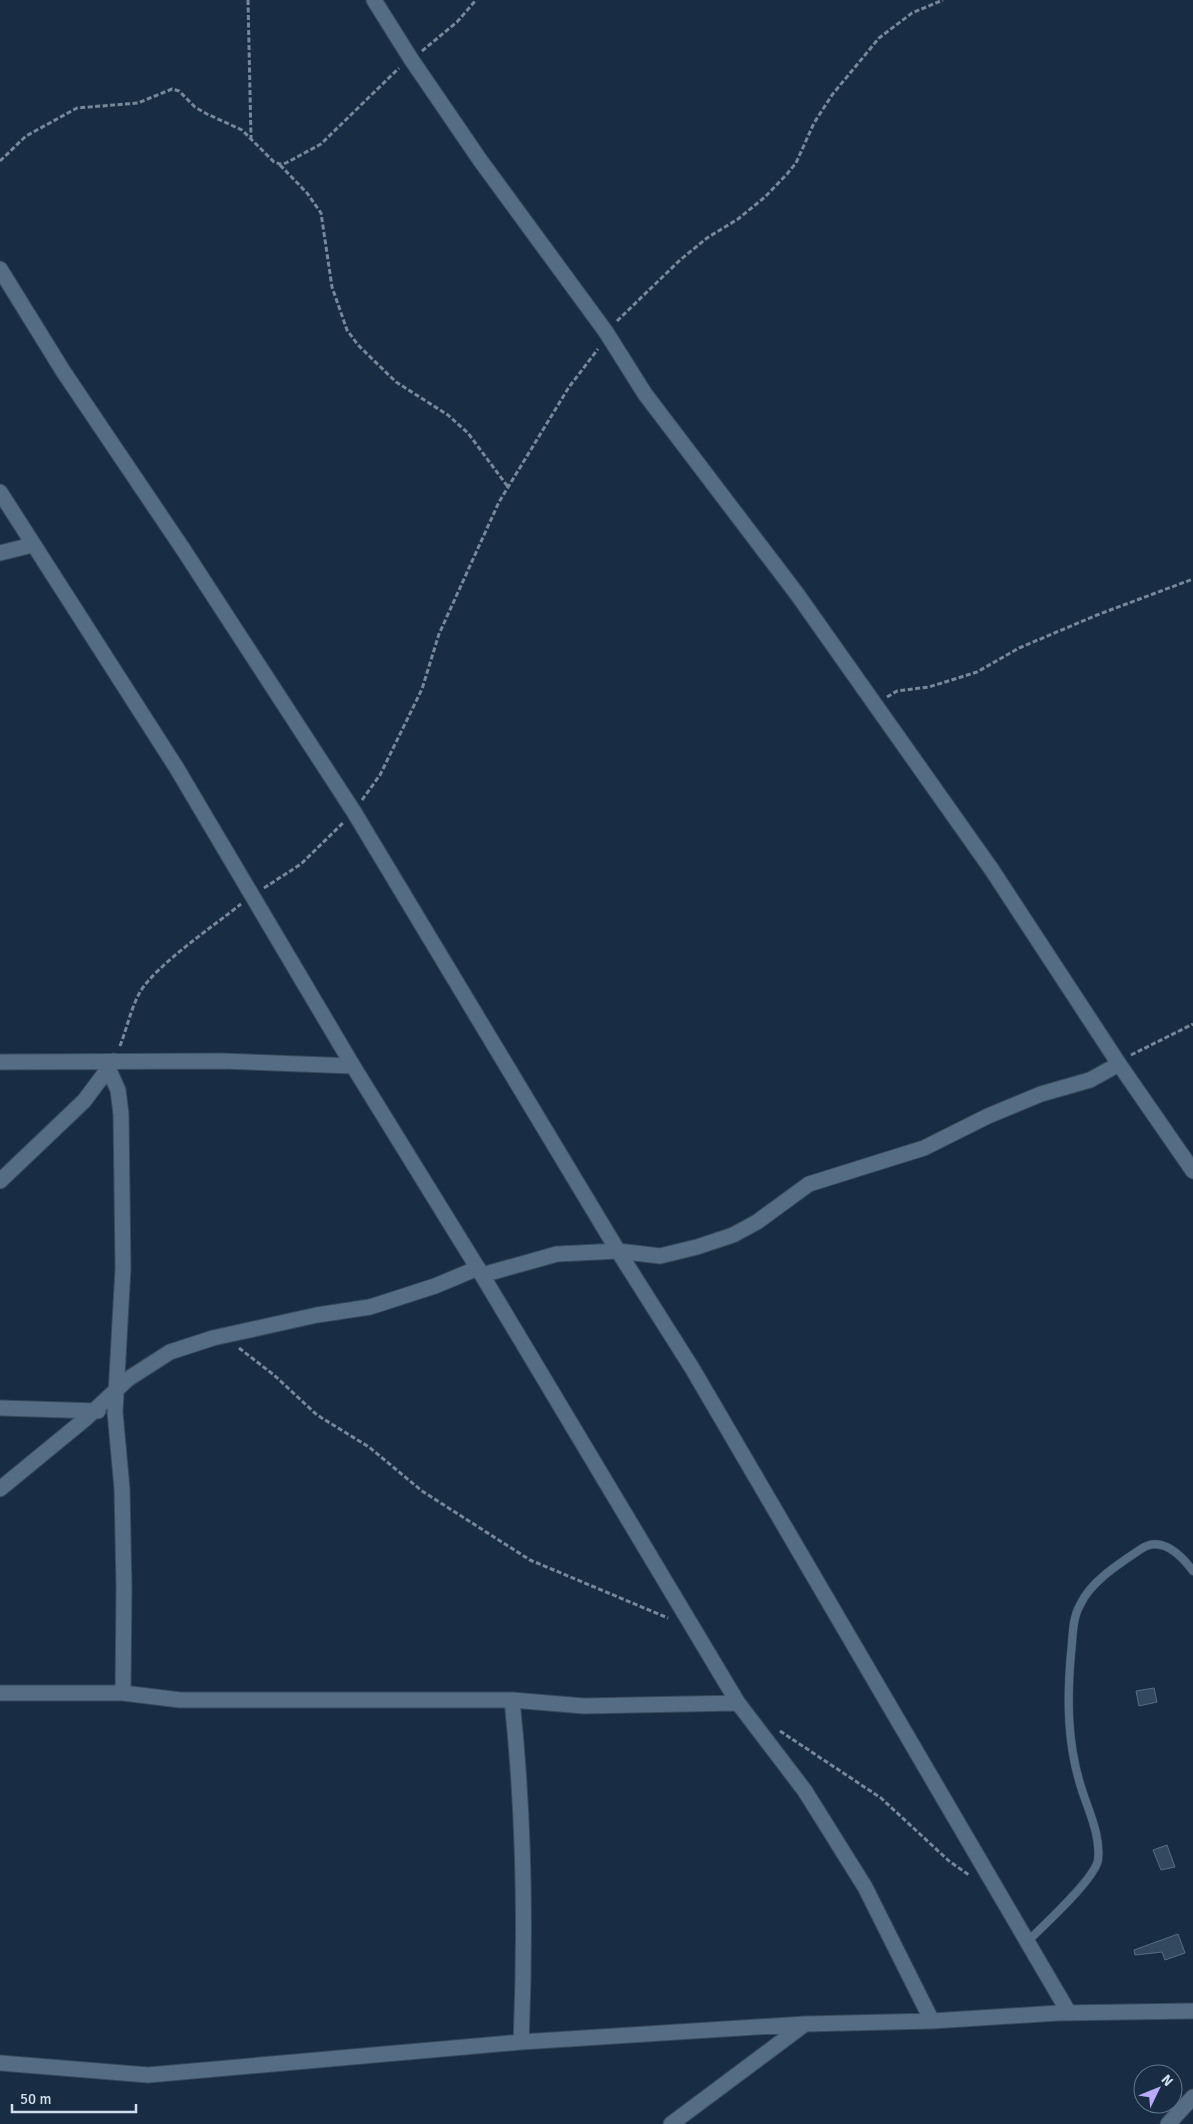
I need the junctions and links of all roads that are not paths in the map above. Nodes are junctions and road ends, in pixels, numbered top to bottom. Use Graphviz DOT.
graph roads {
  1 [pos="374,0"];
  2 [pos="0,269"];
  3 [pos="0,492"];
  4 [pos="32,545"];
  5 [pos="0,553"];
  6 [pos="0,1062"];
  7 [pos="1119,1064"];
  8 [pos="112,1065"];
  9 [pos="353,1066"];
  10 [pos="1193,1171"];
  11 [pos="0,1181"];
  12 [pos="618,1251"];
  13 [pos="480,1271"];
  14 [pos="116,1389"];
  15 [pos="0,1408"];
  16 [pos="92,1411"];
  17 [pos="115,1412"];
  18 [pos="0,1489"];
  19 [pos="1193,1571"];
  20 [pos="0,1693"];
  21 [pos="123,1693"];
  22 [pos="512,1700"];
  23 [pos="738,1703"];
  24 [pos="1027,1942"];
  25 [pos="1193,2011"];
  26 [pos="1069,2013"];
  27 [pos="932,2021"];
  28 [pos="805,2024"];
  29 [pos="522,2042"];
  30 [pos="0,2064"];
  31 [pos="1193,2097"];
  32 [pos="671,2124"];
  33 [pos="1168,2124"];
  1 -- 7 [label="street"];
  2 -- 12 [label="street"];
  3 -- 4 [label="street"];
  4 -- 5 [label="street"];
  4 -- 9 [label="street"];
  6 -- 8 [label="street"];
  7 -- 10 [label="street"];
  7 -- 12 [label="street"];
  8 -- 9 [label="street"];
  8 -- 11 [label="street"];
  8 -- 14 [label="street"];
  9 -- 13 [label="street"];
  12 -- 13 [label="street"];
  12 -- 24 [label="street"];
  13 -- 14 [label="street"];
  13 -- 23 [label="street"];
  14 -- 16 [label="street"];
  14 -- 17 [label="street"];
  15 -- 16 [label="street"];
  16 -- 17 [label="street"];
  16 -- 18 [label="street"];
  17 -- 21 [label="street"];
  19 -- 24 [label="lane"];
  20 -- 21 [label="street"];
  21 -- 22 [label="street"];
  22 -- 23 [label="street"];
  22 -- 29 [label="street"];
  23 -- 27 [label="street"];
  24 -- 26 [label="street"];
  25 -- 26 [label="street"];
  26 -- 27 [label="street"];
  27 -- 28 [label="street"];
  28 -- 29 [label="street"];
  28 -- 32 [label="street"];
  29 -- 30 [label="street"];
  31 -- 33 [label="street"];
}
